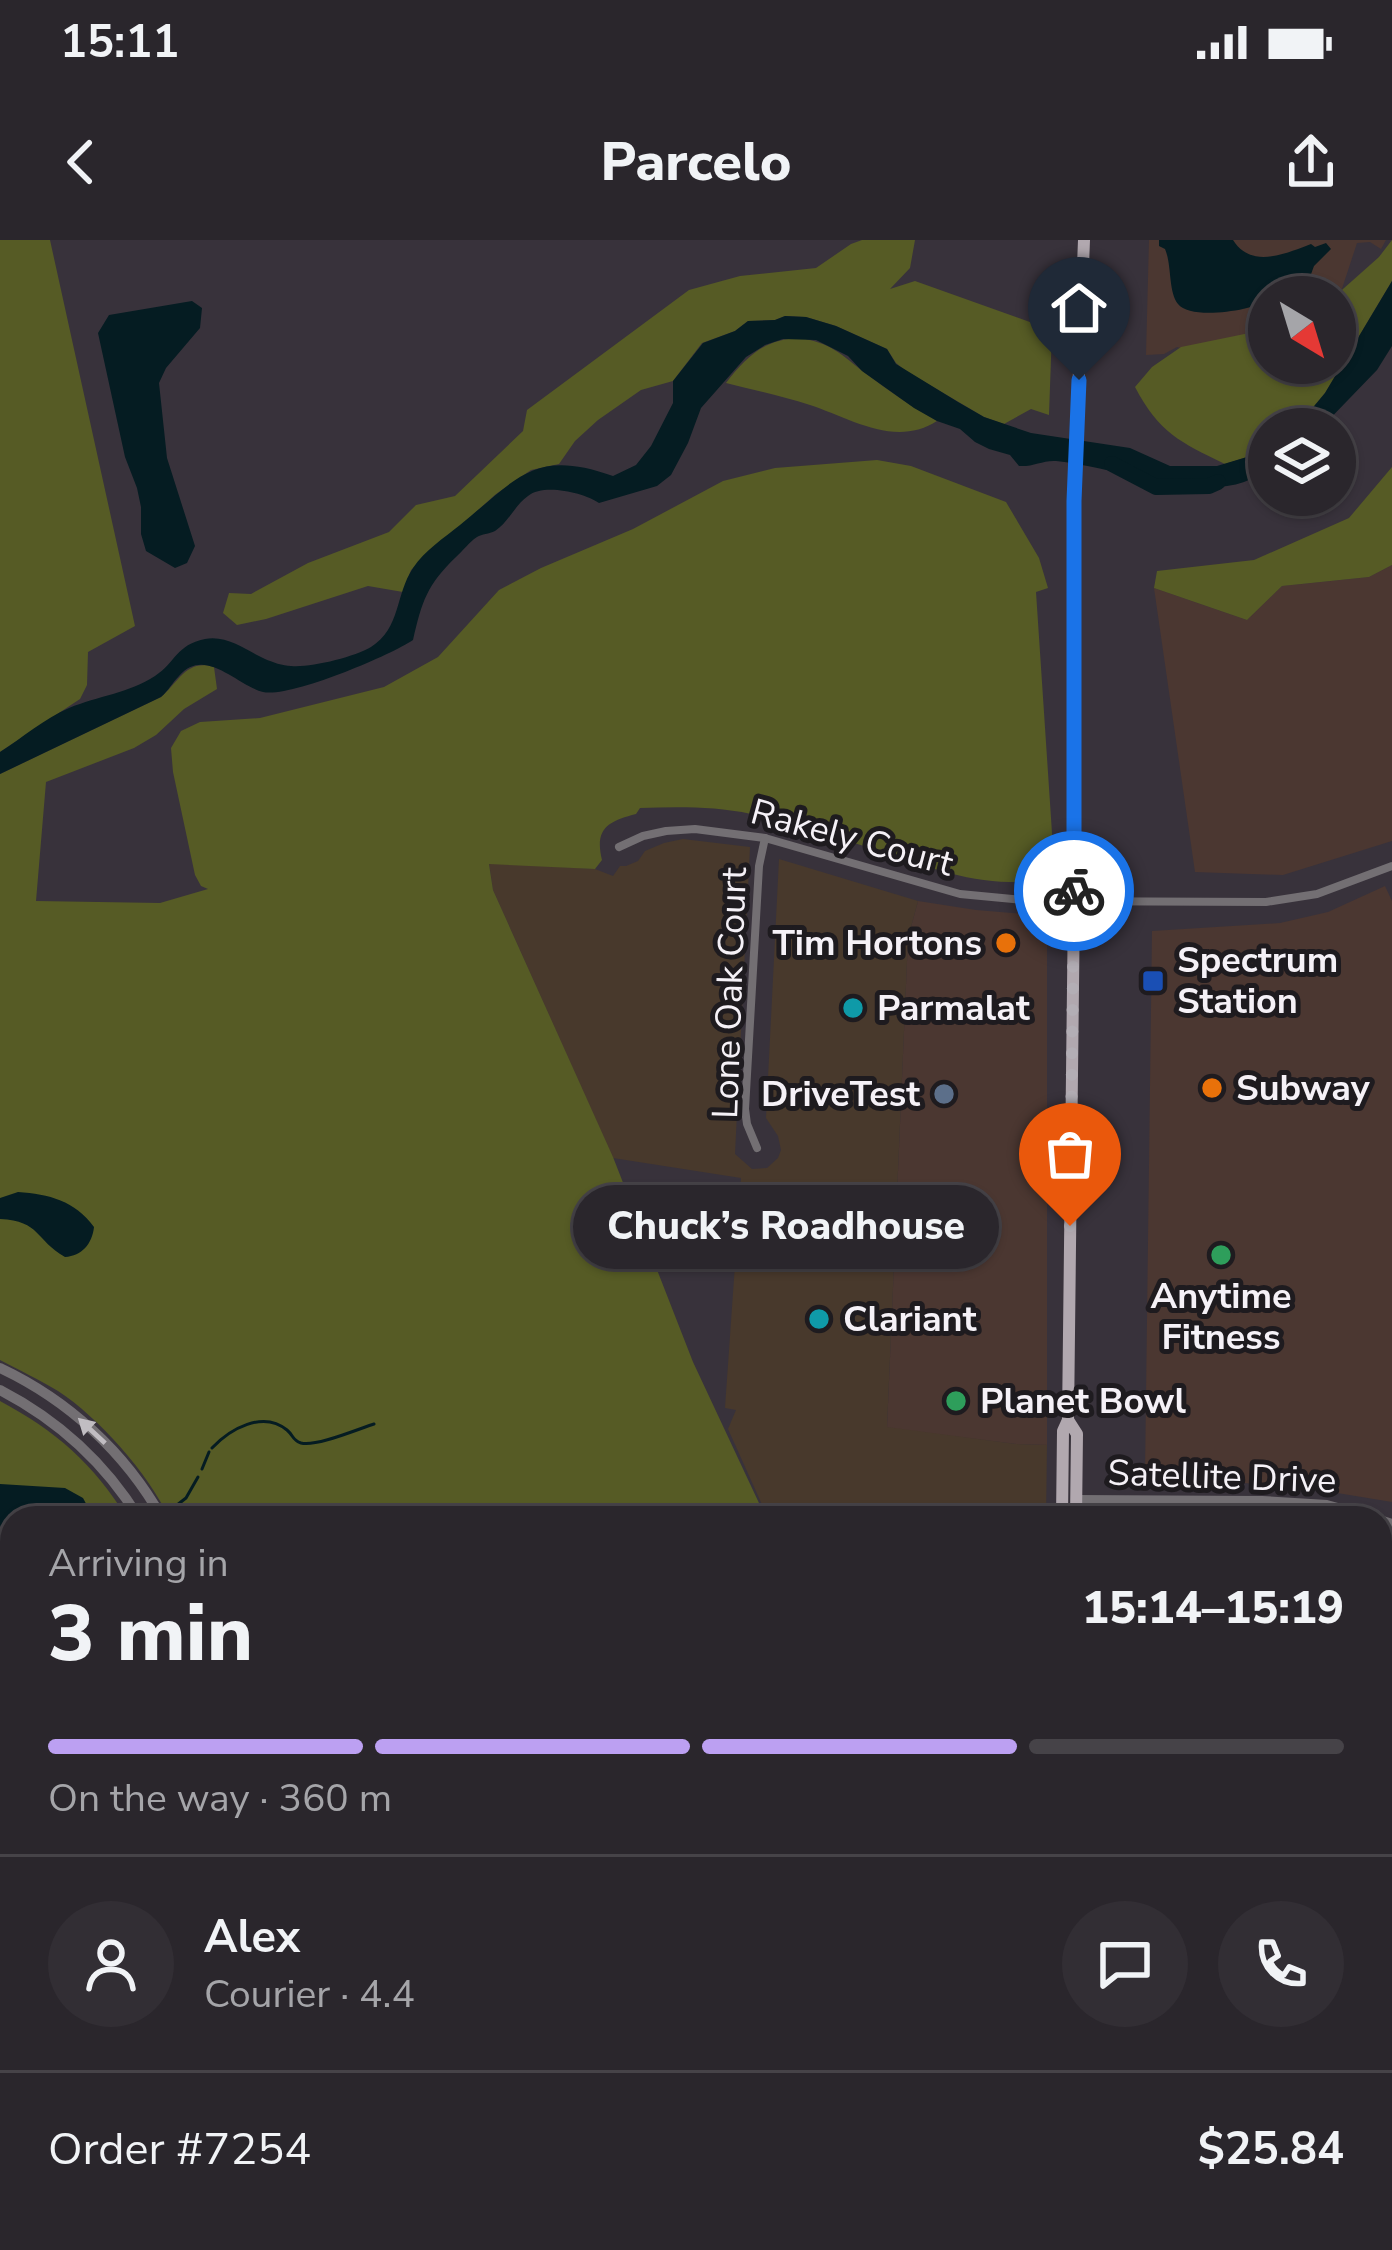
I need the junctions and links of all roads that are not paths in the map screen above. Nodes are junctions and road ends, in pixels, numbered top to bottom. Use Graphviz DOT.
graph roads {
  1 [pos="1084,240"];
  2 [pos="765,838"];
  3 [pos="620,847"];
  4 [pos="1392,867"];
  5 [pos="1074,901"];
  6 [pos="757,1148"];
  7 [pos="0,1368"];
  8 [pos="0,1390"];
  9 [pos="1069,1498"];
  10 [pos="131,1506"];
  11 [pos="154,1506"];
  12 [pos="1067,1506"];
  13 [pos="1072,1506"];
  14 [pos="1334,1506"];
  1 -- 5 [label="main road"];
  2 -- 3 [label="street, Rakely Court"];
  2 -- 5 [label="street, Rakely Court"];
  2 -- 6 [label="street, Lone Oak Court"];
  4 -- 5 [label="street, Rakely Court"];
  5 -- 9 [label="main road"];
  11 -- 7 [label="street, one-way"];
  8 -- 10 [label="street"];
  9 -- 12 [label="main road"];
  9 -- 13 [label="main road"];
  9 -- 14 [label="street, Satellite Drive"];
}
